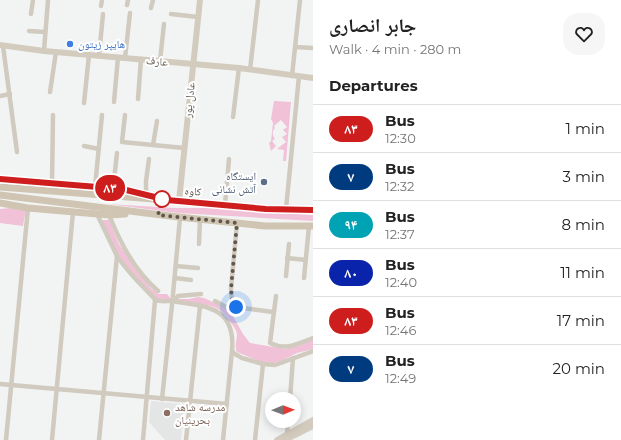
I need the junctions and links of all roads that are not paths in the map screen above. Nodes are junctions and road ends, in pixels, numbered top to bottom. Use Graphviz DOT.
graph roads {
  1 [pos="33,0"];
  2 [pos="48,0"];
  3 [pos="102,0"];
  4 [pos="153,0"];
  5 [pos="200,0"];
  6 [pos="258,0"];
  7 [pos="300,0"];
  8 [pos="101,6"];
  9 [pos="151,8"];
  10 [pos="130,13"];
  11 [pos="31,14"];
  12 [pos="103,14"];
  13 [pos="171,14"];
  14 [pos="198,18"];
  15 [pos="164,24"];
  16 [pos="29,31"];
  17 [pos="45,32"];
  18 [pos="1,45"];
  19 [pos="295,47"];
  20 [pos="313,48"];
  21 [pos="44,51"];
  22 [pos="56,52"];
  23 [pos="90,55"];
  24 [pos="99,56"];
  25 [pos="118,57"];
  26 [pos="125,58"];
  27 [pos="141,59"];
  28 [pos="160,61"];
  29 [pos="193,64"];
  30 [pos="239,68"];
  31 [pos="250,70"];
  32 [pos="295,76"];
  33 [pos="313,78"];
  34 [pos="50,92"];
  35 [pos="10,94"];
  36 [pos="0,96"];
  37 [pos="138,99"];
  38 [pos="114,102"];
  39 [pos="84,104"];
  40 [pos="52,115"];
  41 [pos="125,115"];
  42 [pos="102,116"];
  43 [pos="233,117"];
  44 [pos="157,121"];
  45 [pos="153,145"];
  46 [pos="84,146"];
  47 [pos="184,148"];
  48 [pos="99,149"];
  49 [pos="17,152"];
  50 [pos="117,153"];
  51 [pos="149,159"];
  52 [pos="229,159"];
  53 [pos="0,181"];
  54 [pos="52,184"];
  55 [pos="95,188"];
  56 [pos="113,189"];
  57 [pos="0,194"];
  58 [pos="150,196"];
  59 [pos="167,200"];
  60 [pos="179,201"];
  61 [pos="0,202"];
  62 [pos="225,205"];
  63 [pos="18,206"];
  64 [pos="0,207"];
  65 [pos="28,208"];
  66 [pos="286,209"];
  67 [pos="313,210"];
  68 [pos="73,212"];
  69 [pos="137,212"];
  70 [pos="97,214"];
  71 [pos="109,215"];
  72 [pos="180,218"];
  73 [pos="200,220"];
  74 [pos="237,223"];
  75 [pos="311,226"];
  76 [pos="199,244"];
  77 [pos="288,244"];
  78 [pos="117,256"];
  79 [pos="287,258"];
  80 [pos="306,260"];
  81 [pos="176,266"];
  82 [pos="198,268"];
  83 [pos="286,276"];
  84 [pos="175,278"];
  85 [pos="304,278"];
  86 [pos="190,280"];
  87 [pos="158,291"];
  88 [pos="201,294"];
  89 [pos="276,296"];
  90 [pos="155,300"];
  91 [pos="215,301"];
  92 [pos="173,302"];
  93 [pos="234,303"];
  94 [pos="200,306"];
  95 [pos="273,312"];
  96 [pos="313,338"];
  97 [pos="232,351"];
  98 [pos="313,351"];
  99 [pos="293,358"];
  100 [pos="263,364"];
  101 [pos="0,384"];
  102 [pos="11,385"];
  103 [pos="56,389"];
  104 [pos="291,392"];
  105 [pos="104,393"];
  106 [pos="147,397"];
  107 [pos="162,398"];
  108 [pos="191,401"];
  109 [pos="227,404"];
  110 [pos="313,420"];
  111 [pos="313,426"];
  112 [pos="288,428"];
  113 [pos="289,438"];
  114 [pos="6,440"];
  115 [pos="52,440"];
  116 [pos="99,440"];
  117 [pos="143,440"];
  118 [pos="186,440"];
  119 [pos="223,440"];
  120 [pos="255,440"];
  121 [pos="277,440"];
  1 -- 11 [label="street"];
  2 -- 17 [label="street"];
  3 -- 8 [label="street"];
  4 -- 9 [label="street"];
  5 -- 14 [label="main road, عادل پور"];
  6 -- 31 [label="street"];
  7 -- 19 [label="street"];
  10 -- 26 [label="street"];
  12 -- 24 [label="street"];
  13 -- 14 [label="street"];
  14 -- 29 [label="main road, عادل پور"];
  15 -- 28 [label="street"];
  16 -- 17 [label="street"];
  17 -- 21 [label="street"];
  18 -- 21 [label="main road, عارف"];
  18 -- 35 [label="street"];
  19 -- 20 [label="street"];
  19 -- 32 [label="street"];
  21 -- 22 [label="main road, عارف"];
  22 -- 23 [label="main road, عارف"];
  22 -- 34 [label="street"];
  23 -- 24 [label="main road, عارف"];
  23 -- 39 [label="street"];
  24 -- 25 [label="main road, عارف"];
  25 -- 26 [label="main road, عارف"];
  25 -- 38 [label="street"];
  26 -- 27 [label="main road, عارف"];
  27 -- 28 [label="main road, عارف"];
  27 -- 37 [label="street"];
  28 -- 29 [label="main road, عارف"];
  29 -- 30 [label="main road, عارف"];
  29 -- 47 [label="main road, عادل پور"];
  30 -- 31 [label="main road, عارف"];
  30 -- 43 [label="street"];
  31 -- 32 [label="main road, عارف"];
  32 -- 33 [label="main road, عارف"];
  32 -- 66 [label="street"];
  35 -- 36 [label="street"];
  35 -- 49 [label="street"];
  40 -- 54 [label="street"];
  41 -- 45 [label="street"];
  42 -- 48 [label="street"];
  44 -- 45 [label="street"];
  45 -- 47 [label="street"];
  46 -- 48 [label="street"];
  47 -- 60 [label="main road, عادل پور"];
  48 -- 55 [label="street"];
  50 -- 56 [label="street"];
  51 -- 58 [label="street"];
  52 -- 62 [label="street"];
  53 -- 54 [label="main road"];
  53 -- 59 [label="main road, کاوه"];
  54 -- 55 [label="main road"];
  55 -- 56 [label="main road"];
  56 -- 58 [label="main road"];
  57 -- 69 [label="main road"];
  58 -- 59 [label="main road"];
  59 -- 60 [label="main road, کاوه"];
  60 -- 62 [label="main road, کاوه"];
  61 -- 63 [label="main road"];
  62 -- 66 [label="main road, کاوه"];
  63 -- 64 [label="main road"];
  63 -- 65 [label="main road"];
  65 -- 68 [label="main road"];
  65 -- 102 [label="street"];
  66 -- 67 [label="main road, کاوه"];
  68 -- 70 [label="main road"];
  68 -- 103 [label="street"];
  69 -- 71 [label="main road"];
  69 -- 72 [label="main road"];
  70 -- 71 [label="main road"];
  70 -- 78 [label="street"];
  71 -- 87 [label="street"];
  72 -- 73 [label="main road"];
  72 -- 81 [label="street"];
  73 -- 74 [label="main road"];
  73 -- 76 [label="street"];
  74 -- 75 [label="main road"];
  74 -- 93 [label="street"];
  75 -- 80 [label="street"];
  77 -- 79 [label="street"];
  78 -- 90 [label="street"];
  78 -- 105 [label="street"];
  79 -- 80 [label="street"];
  79 -- 83 [label="street"];
  80 -- 85 [label="street"];
  81 -- 82 [label="street"];
  81 -- 84 [label="street"];
  84 -- 86 [label="street"];
  84 -- 92 [label="street"];
  88 -- 92 [label="street"];
  89 -- 95 [label="street"];
  90 -- 92 [label="street"];
  90 -- 106 [label="street"];
  91 -- 93 [label="street"];
  92 -- 94 [label="street"];
  92 -- 107 [label="street"];
  93 -- 95 [label="street"];
  94 -- 97 [label="street"];
  94 -- 108 [label="street"];
  95 -- 96 [label="street"];
  97 -- 100 [label="street"];
  97 -- 109 [label="street"];
  98 -- 99 [label="street"];
  99 -- 100 [label="street"];
  99 -- 104 [label="street"];
  100 -- 120 [label="street"];
  101 -- 102 [label="street"];
  102 -- 103 [label="street"];
  102 -- 114 [label="street"];
  103 -- 105 [label="street"];
  103 -- 115 [label="street"];
  105 -- 106 [label="street"];
  105 -- 116 [label="street"];
  106 -- 107 [label="street"];
  106 -- 117 [label="street"];
  107 -- 108 [label="street"];
  108 -- 109 [label="street"];
  108 -- 118 [label="street"];
  109 -- 119 [label="street"];
  110 -- 113 [label="main road"];
  111 -- 113 [label="main road"];
  112 -- 113 [label="street"];
  113 -- 121 [label="main road"];
}
